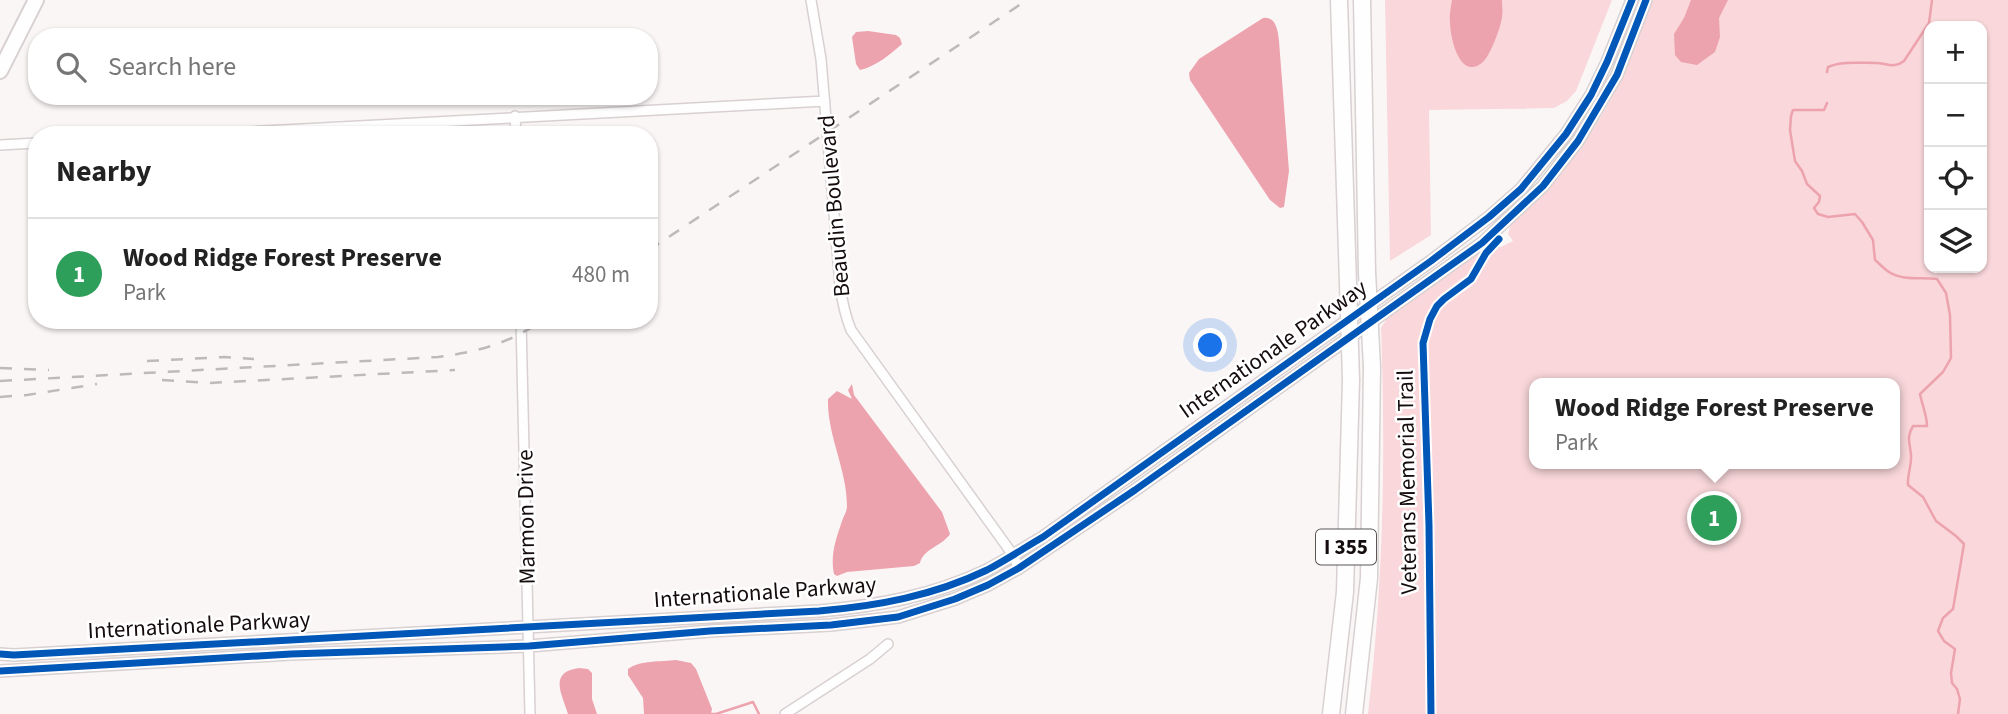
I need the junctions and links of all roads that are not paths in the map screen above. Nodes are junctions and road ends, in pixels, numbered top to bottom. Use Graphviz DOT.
graph roads {
  1 [pos="36,0"];
  2 [pos="811,0"];
  3 [pos="1339,0"];
  4 [pos="1362,0"];
  5 [pos="1632,0"];
  6 [pos="1646,0"];
  7 [pos="0,71"];
  8 [pos="825,102"];
  9 [pos="515,116"];
  10 [pos="344,126"];
  11 [pos="516,126"];
  12 [pos="28,143"];
  13 [pos="0,145"];
  14 [pos="521,329"];
  15 [pos="1013,555"];
  16 [pos="1019,568"];
  17 [pos="528,627"];
  18 [pos="888,644"];
  19 [pos="529,646"];
  20 [pos="0,654"];
  21 [pos="0,671"];
  22 [pos="530,714"];
  23 [pos="785,714"];
  24 [pos="1331,714"];
  25 [pos="1354,714"];
  1 -- 7 [label="main road"];
  2 -- 8 [label="street, Beaudin Boulevard"];
  3 -- 24 [label="highway, I 355, bridge"];
  4 -- 25 [label="highway, I 355, bridge"];
  5 -- 15 [label="street, Internationale Parkway"];
  6 -- 16 [label="street, Internationale Parkway"];
  8 -- 9 [label="street"];
  8 -- 15 [label="street, Beaudin Boulevard"];
  9 -- 10 [label="street"];
  9 -- 11 [label="street"];
  12 -- 13 [label="street"];
  14 -- 17 [label="street, Marmon Drive"];
  15 -- 16 [label="street, Beaudin Boulevard"];
  15 -- 17 [label="street, Internationale Parkway"];
  16 -- 19 [label="street, Internationale Parkway"];
  17 -- 19 [label="street, Marmon Drive"];
  17 -- 20 [label="street, Internationale Parkway"];
  18 -- 23 [label="street"];
  19 -- 21 [label="street, Internationale Parkway"];
  19 -- 22 [label="street, Marmon Drive"];
}
